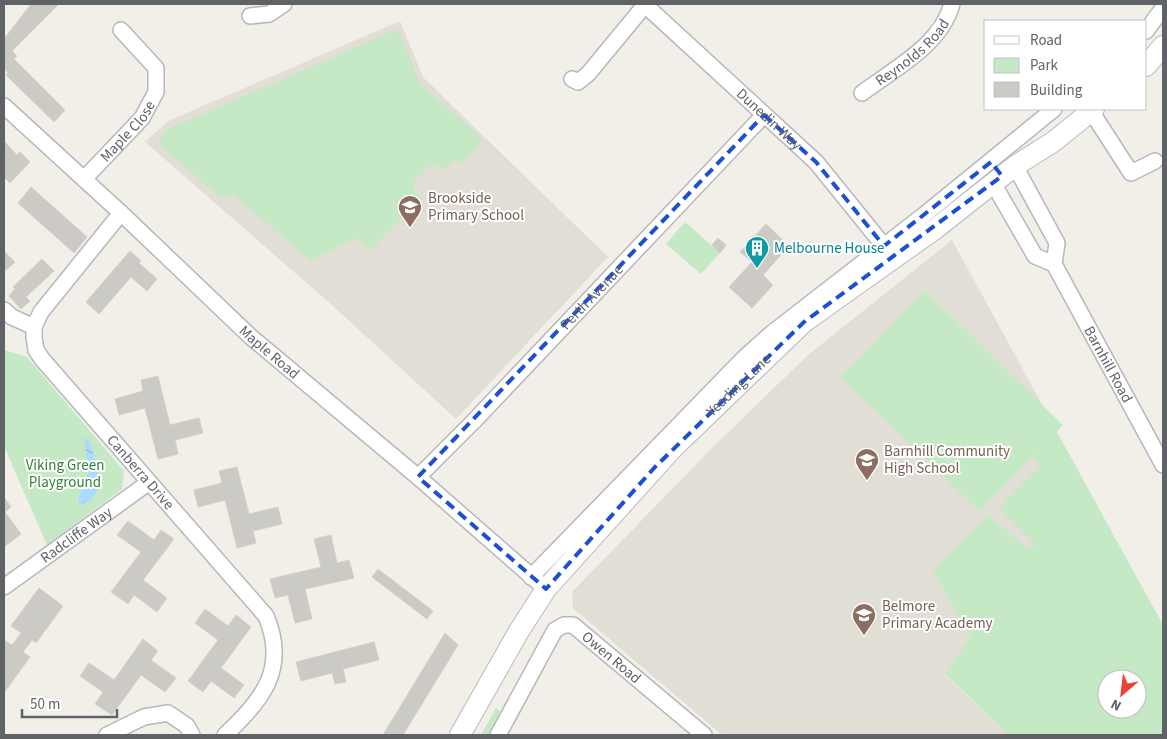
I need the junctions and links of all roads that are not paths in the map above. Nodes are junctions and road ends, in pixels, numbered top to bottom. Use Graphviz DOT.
graph roads {
  1 [pos="284,4"];
  2 [pos="952,4"];
  3 [pos="645,5"];
  4 [pos="1163,8"];
  5 [pos="250,16"];
  6 [pos="121,30"];
  7 [pos="1147,30"];
  8 [pos="1163,46"];
  9 [pos="1147,65"];
  10 [pos="572,79"];
  11 [pos="862,93"];
  12 [pos="4,106"];
  13 [pos="1053,110"];
  14 [pos="1092,110"];
  15 [pos="764,115"];
  16 [pos="1155,161"];
  17 [pos="1000,172"];
  18 [pos="84,179"];
  19 [pos="121,213"];
  20 [pos="884,246"];
  21 [pos="1054,264"];
  22 [pos="4,310"];
  23 [pos="34,327"];
  24 [pos="1163,465"];
  25 [pos="418,477"];
  26 [pos="148,482"];
  27 [pos="531,577"];
  28 [pos="4,587"];
  29 [pos="546,589"];
  30 [pos="701,734"];
  31 [pos="107,735"];
  32 [pos="192,735"];
  33 [pos="225,735"];
  34 [pos="460,735"];
  35 [pos="498,735"];
  1 -- 5 [label="street"];
  2 -- 11 [label="street, Reynolds Road"];
  3 -- 10 [label="street"];
  3 -- 15 [label="street, Dunedin Way"];
  4 -- 7 [label="street"];
  6 -- 18 [label="street, Maple Close"];
  8 -- 9 [label="street"];
  12 -- 18 [label="street, Maple Road"];
  13 -- 17 [label="street"];
  14 -- 16 [label="street"];
  14 -- 17 [label="street, Yeading Lane"];
  15 -- 20 [label="street, Dunedin Way"];
  15 -- 25 [label="street, Perth Avenue"];
  17 -- 20 [label="street"];
  17 -- 21 [label="street"];
  17 -- 21 [label="street"];
  17 -- 29 [label="street, Yeading Lane"];
  18 -- 19 [label="street, Maple Road"];
  19 -- 23 [label="street"];
  19 -- 25 [label="street, Maple Road"];
  20 -- 27 [label="street"];
  21 -- 24 [label="street, Barnhill Road"];
  22 -- 23 [label="street"];
  23 -- 26 [label="street, Canberra Drive"];
  25 -- 27 [label="street, Maple Road"];
  26 -- 28 [label="street, Radcliffe Way"];
  26 -- 33 [label="street, Canberra Drive"];
  27 -- 29 [label="street, Maple Road"];
  29 -- 34 [label="street, Yeading Lane"];
  30 -- 35 [label="street, Owen Road"];
  31 -- 32 [label="street"];
}
